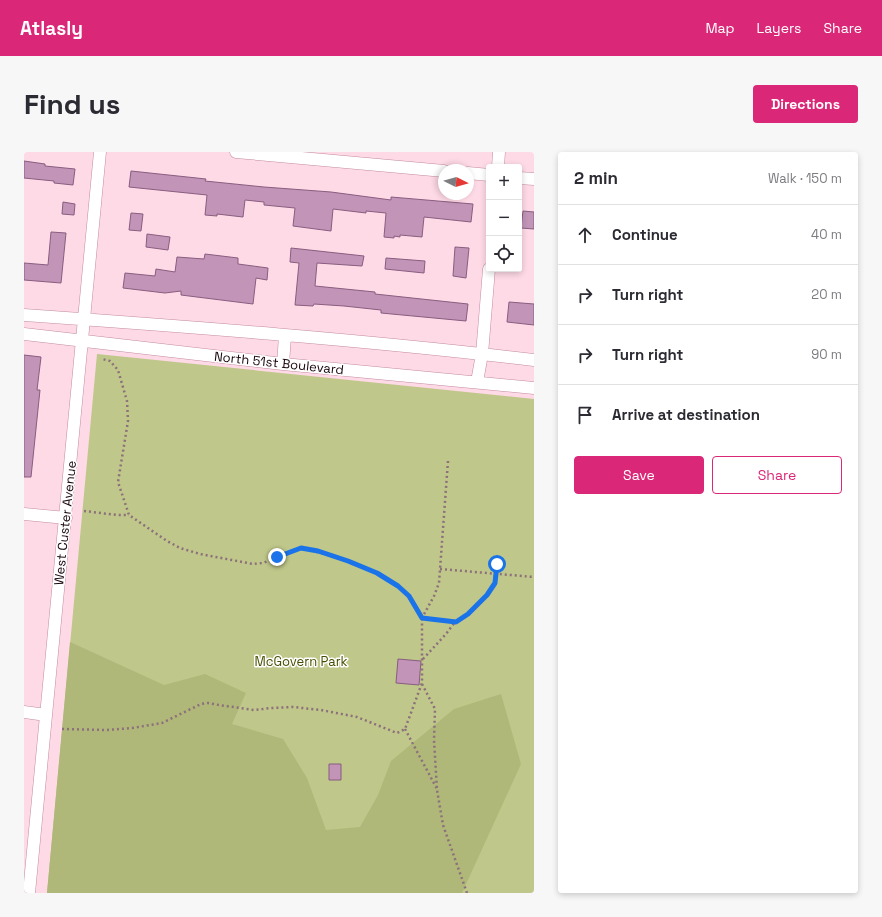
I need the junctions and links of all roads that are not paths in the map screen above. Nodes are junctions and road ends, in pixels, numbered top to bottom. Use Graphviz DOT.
graph roads {
  1 [pos="100,152"];
  2 [pos="236,152"];
  3 [pos="499,152"];
  4 [pos="498,164"];
  5 [pos="438,170"];
  6 [pos="474,174"];
  7 [pos="486,175"];
  8 [pos="522,178"];
  9 [pos="534,179"];
  10 [pos="489,272"];
  11 [pos="24,315"];
  12 [pos="85,319"];
  13 [pos="24,334"];
  14 [pos="285,336"];
  15 [pos="83,341"];
  16 [pos="482,354"];
  17 [pos="534,360"];
  18 [pos="283,364"];
  19 [pos="477,382"];
  20 [pos="534,388"];
  21 [pos="24,514"];
  22 [pos="66,518"];
  23 [pos="24,712"];
  24 [pos="46,715"];
  25 [pos="29,893"];
  1 -- 12 [label="street, West Custer Avenue"];
  2 -- 5 [label="street"];
  3 -- 4 [label="street"];
  6 -- 7 [label="street"];
  8 -- 9 [label="street"];
  10 -- 16 [label="street"];
  11 -- 12 [label="street, North 51st Boulevard"];
  12 -- 14 [label="street, North 51st Boulevard"];
  12 -- 15 [label="street, West Custer Avenue"];
  13 -- 15 [label="street, North 51st Boulevard"];
  14 -- 16 [label="street, North 51st Boulevard"];
  14 -- 18 [label="street"];
  15 -- 18 [label="street, North 51st Boulevard"];
  15 -- 22 [label="street, West Custer Avenue"];
  16 -- 17 [label="street, North 51st Boulevard"];
  16 -- 19 [label="street"];
  18 -- 19 [label="street, North 51st Boulevard"];
  19 -- 20 [label="street, North 51st Boulevard"];
  21 -- 22 [label="street"];
  22 -- 24 [label="street, West Custer Avenue"];
  23 -- 24 [label="street"];
  24 -- 25 [label="street, West Custer Avenue"];
}
